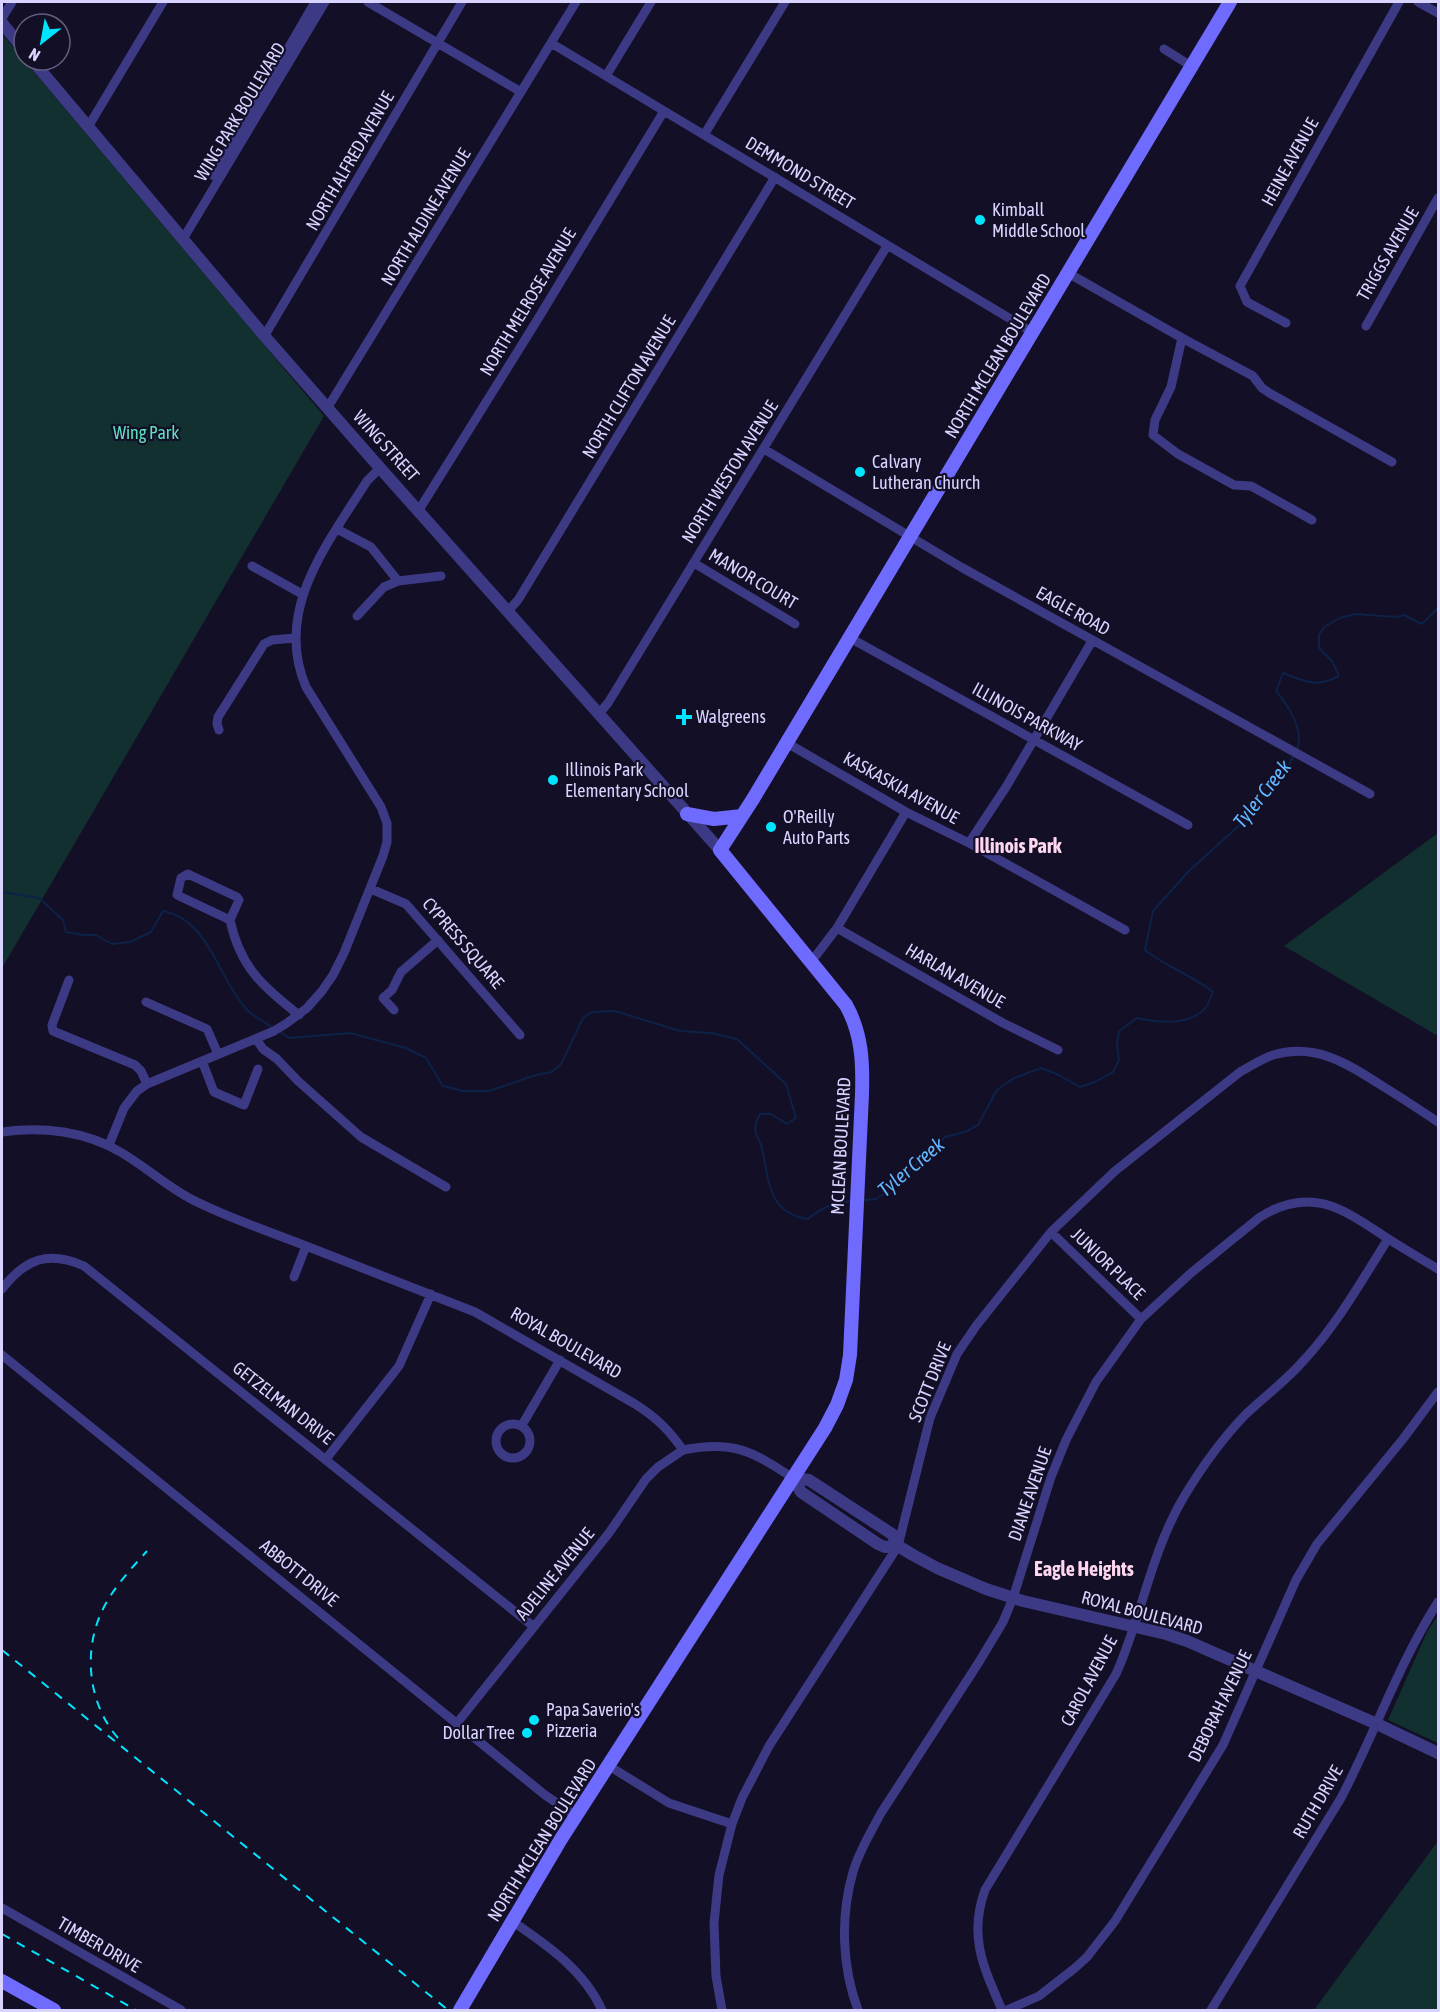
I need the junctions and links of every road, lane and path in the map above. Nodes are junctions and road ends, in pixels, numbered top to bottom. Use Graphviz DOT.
graph roads {
  1 [pos="12,2"];
  2 [pos="164,2"];
  3 [pos="315,2"];
  4 [pos="325,2"];
  5 [pos="368,2"];
  6 [pos="462,2"];
  7 [pos="576,2"];
  8 [pos="651,2"];
  9 [pos="785,2"];
  10 [pos="1230,2"];
  11 [pos="1400,2"];
  12 [pos="1418,2"];
  13 [pos="1438,13"];
  14 [pos="2,18"];
  15 [pos="2,23"];
  16 [pos="12,35"];
  17 [pos="438,43"];
  18 [pos="551,43"];
  19 [pos="1164,49"];
  20 [pos="1191,66"];
  21 [pos="42,72"];
  22 [pos="606,76"];
  23 [pos="521,92"];
  24 [pos="664,111"];
  25 [pos="88,127"];
  26 [pos="704,135"];
  27 [pos="775,177"];
  28 [pos="1438,198"];
  29 [pos="182,237"];
  30 [pos="887,246"];
  31 [pos="1068,273"];
  32 [pos="1286,323"];
  33 [pos="1366,327"];
  34 [pos="1032,332"];
  35 [pos="265,335"];
  36 [pos="1182,338"];
  37 [pos="328,407"];
  38 [pos="764,449"];
  39 [pos="1392,462"];
  40 [pos="380,468"];
  41 [pos="418,510"];
  42 [pos="1312,520"];
  43 [pos="338,529"];
  44 [pos="911,536"];
  45 [pos="694,563"];
  46 [pos="252,566"];
  47 [pos="441,576"];
  48 [pos="398,581"];
  49 [pos="302,594"];
  50 [pos="508,611"];
  51 [pos="357,616"];
  52 [pos="795,624"];
  53 [pos="295,638"];
  54 [pos="850,638"];
  55 [pos="1092,640"];
  56 [pos="598,715"];
  57 [pos="219,730"];
  58 [pos="1033,740"];
  59 [pos="787,743"];
  60 [pos="1370,794"];
  61 [pos="906,812"];
  62 [pos="687,814"];
  63 [pos="742,816"];
  64 [pos="1188,825"];
  65 [pos="969,843"];
  66 [pos="720,850"];
  67 [pos="370,889"];
  68 [pos="230,920"];
  69 [pos="837,928"];
  70 [pos="1125,930"];
  71 [pos="438,940"];
  72 [pos="811,962"];
  73 [pos="69,980"];
  74 [pos="146,1002"];
  75 [pos="394,1010"];
  76 [pos="299,1015"];
  77 [pos="520,1035"];
  78 [pos="260,1037"];
  79 [pos="1058,1050"];
  80 [pos="218,1054"];
  81 [pos="202,1061"];
  82 [pos="258,1069"];
  83 [pos="147,1084"];
  84 [pos="1438,1122"];
  85 [pos="2,1132"];
  86 [pos="109,1145"];
  87 [pos="446,1187"];
  88 [pos="1051,1232"];
  89 [pos="1388,1239"];
  90 [pos="306,1246"];
  91 [pos="1438,1269"];
  92 [pos="294,1277"];
  93 [pos="2,1289"];
  94 [pos="431,1294"];
  95 [pos="1142,1319"];
  96 [pos="2,1355"];
  97 [pos="560,1360"];
  98 [pos="1438,1392"];
  99 [pos="522,1425"];
  100 [pos="682,1450"];
  101 [pos="326,1458"];
  102 [pos="793,1478"];
  103 [pos="898,1546"];
  104 [pos="1012,1598"];
  105 [pos="1438,1602"];
  106 [pos="534,1627"];
  107 [pos="1134,1627"];
  108 [pos="1256,1673"];
  109 [pos="457,1723"];
  110 [pos="1377,1724"];
  111 [pos="1438,1753"];
  112 [pos="609,1766"];
  113 [pos="576,1816"];
  114 [pos="732,1824"];
  115 [pos="2,1908"];
  116 [pos="512,1921"];
  117 [pos="2,1981"];
  118 [pos="53,2010"];
  119 [pos="181,2010"];
  120 [pos="460,2010"];
  121 [pos="603,2010"];
  122 [pos="722,2010"];
  123 [pos="858,2010"];
  124 [pos="1002,2010"];
  125 [pos="1007,2010"];
  126 [pos="1211,2010"];
  1 -- 14 [label="street"];
  2 -- 25 [label="street"];
  3 -- 29 [label="street, WING PARK BOULEVARD"];
  4 -- 29 [label="street, WING PARK BOULEVARD"];
  5 -- 17 [label="street"];
  6 -- 17 [label="street, NORTH ALFRED AVENUE"];
  7 -- 18 [label="street, NORTH ALDINE AVENUE"];
  8 -- 22 [label="street"];
  9 -- 26 [label="street"];
  10 -- 20 [label="main road, NORTH MCLEAN BOULEVARD"];
  11 -- 32 [label="street, HEINE AVENUE"];
  12 -- 13 [label="street"];
  15 -- 16 [label="street"];
  17 -- 23 [label="street"];
  17 -- 35 [label="street, NORTH ALFRED AVENUE"];
  18 -- 22 [label="street, DEMMOND STREET"];
  18 -- 23 [label="street, NORTH ALDINE AVENUE"];
  19 -- 20 [label="street"];
  20 -- 31 [label="main road, NORTH MCLEAN BOULEVARD"];
  21 -- 25 [label="street, WING STREET"];
  22 -- 24 [label="street, DEMMOND STREET"];
  23 -- 37 [label="street, NORTH ALDINE AVENUE"];
  24 -- 26 [label="street, DEMMOND STREET"];
  24 -- 41 [label="street, NORTH MELROSE AVENUE"];
  25 -- 29 [label="street, WING STREET"];
  26 -- 27 [label="street, DEMMOND STREET"];
  27 -- 30 [label="street, DEMMOND STREET"];
  27 -- 50 [label="street, NORTH CLIFTON AVENUE"];
  28 -- 33 [label="street, TRIGGS AVENUE"];
  29 -- 35 [label="street, WING STREET"];
  30 -- 34 [label="street, DEMMOND STREET"];
  30 -- 38 [label="street, NORTH WESTON AVENUE"];
  31 -- 34 [label="main road, NORTH MCLEAN BOULEVARD"];
  31 -- 36 [label="street"];
  34 -- 44 [label="main road, NORTH MCLEAN BOULEVARD"];
  35 -- 37 [label="street, WING STREET"];
  36 -- 39 [label="street"];
  36 -- 42 [label="street"];
  37 -- 40 [label="street, WING STREET"];
  38 -- 44 [label="street, EAGLE ROAD"];
  38 -- 45 [label="street, NORTH WESTON AVENUE"];
  40 -- 41 [label="street, WING STREET"];
  40 -- 43 [label="street"];
  41 -- 50 [label="street, WING STREET"];
  43 -- 48 [label="street"];
  43 -- 49 [label="street"];
  44 -- 54 [label="main road, NORTH MCLEAN BOULEVARD"];
  44 -- 55 [label="street, EAGLE ROAD"];
  45 -- 52 [label="street, MANOR COURT"];
  45 -- 56 [label="street, NORTH WESTON AVENUE"];
  46 -- 49 [label="street"];
  47 -- 48 [label="street"];
  48 -- 51 [label="street"];
  49 -- 53 [label="street"];
  50 -- 56 [label="street, WING STREET"];
  53 -- 57 [label="street"];
  53 -- 67 [label="street"];
  54 -- 58 [label="street, ILLINOIS PARKWAY"];
  54 -- 59 [label="main road, NORTH MCLEAN BOULEVARD"];
  55 -- 58 [label="street"];
  55 -- 60 [label="street, EAGLE ROAD"];
  56 -- 62 [label="street, WING STREET"];
  58 -- 64 [label="street, ILLINOIS PARKWAY"];
  58 -- 65 [label="street"];
  59 -- 61 [label="street, KASKASKIA AVENUE"];
  59 -- 63 [label="main road, NORTH MCLEAN BOULEVARD"];
  61 -- 65 [label="street, KASKASKIA AVENUE"];
  61 -- 69 [label="street"];
  62 -- 63 [label="main road"];
  62 -- 66 [label="street, WING STREET"];
  63 -- 66 [label="main road, NORTH MCLEAN BOULEVARD"];
  65 -- 70 [label="street, KASKASKIA AVENUE"];
  66 -- 72 [label="main road, MCLEAN BOULEVARD"];
  67 -- 71 [label="street, CYPRESS SQUARE"];
  67 -- 76 [label="street"];
  68 -- 68 [label="street"];
  68 -- 76 [label="street"];
  69 -- 72 [label="street"];
  69 -- 79 [label="street, HARLAN AVENUE"];
  71 -- 75 [label="street"];
  71 -- 77 [label="street, CYPRESS SQUARE"];
  72 -- 102 [label="main road, MCLEAN BOULEVARD"];
  73 -- 83 [label="street"];
  74 -- 80 [label="street"];
  76 -- 78 [label="street"];
  78 -- 80 [label="street"];
  78 -- 87 [label="street"];
  80 -- 81 [label="street"];
  81 -- 82 [label="street"];
  81 -- 83 [label="street"];
  83 -- 86 [label="street"];
  84 -- 88 [label="street, SCOTT DRIVE"];
  85 -- 86 [label="street, ROYAL BOULEVARD"];
  86 -- 90 [label="street, ROYAL BOULEVARD"];
  88 -- 95 [label="street, JUNIOR PLACE"];
  88 -- 103 [label="street, SCOTT DRIVE"];
  89 -- 91 [label="street, DIANE AVENUE"];
  89 -- 95 [label="street, DIANE AVENUE"];
  89 -- 107 [label="street, CAROL AVENUE"];
  90 -- 92 [label="street"];
  90 -- 94 [label="street, ROYAL BOULEVARD"];
  93 -- 101 [label="street, GETZELMAN DRIVE"];
  94 -- 97 [label="street, ROYAL BOULEVARD"];
  94 -- 101 [label="street"];
  95 -- 104 [label="street, DIANE AVENUE"];
  96 -- 109 [label="street, ABBOTT DRIVE"];
  97 -- 99 [label="street"];
  97 -- 100 [label="street, ROYAL BOULEVARD"];
  98 -- 108 [label="street, DEBORAH AVENUE"];
  100 -- 102 [label="street, ROYAL BOULEVARD"];
  100 -- 106 [label="street, ADELINE AVENUE"];
  101 -- 106 [label="street, GETZELMAN DRIVE"];
  102 -- 103 [label="street, ROYAL BOULEVARD"];
  102 -- 112 [label="main road, NORTH MCLEAN BOULEVARD"];
  103 -- 104 [label="street, ROYAL BOULEVARD"];
  103 -- 114 [label="street, SCOTT DRIVE"];
  104 -- 107 [label="street, ROYAL BOULEVARD"];
  104 -- 123 [label="street, DIANE AVENUE"];
  105 -- 110 [label="street, RUTH DRIVE"];
  106 -- 109 [label="street, ADELINE AVENUE"];
  107 -- 108 [label="street, ROYAL BOULEVARD"];
  107 -- 124 [label="street, CAROL AVENUE"];
  108 -- 110 [label="street, ROYAL BOULEVARD"];
  108 -- 125 [label="street, DEBORAH AVENUE"];
  109 -- 113 [label="street, ABBOTT DRIVE"];
  110 -- 111 [label="street, ROYAL BOULEVARD"];
  110 -- 126 [label="street, RUTH DRIVE"];
  112 -- 113 [label="main road, NORTH MCLEAN BOULEVARD"];
  112 -- 114 [label="street"];
  113 -- 116 [label="main road, NORTH MCLEAN BOULEVARD"];
  114 -- 122 [label="street, SCOTT DRIVE"];
  115 -- 119 [label="street, TIMBER DRIVE"];
  116 -- 120 [label="main road, NORTH MCLEAN BOULEVARD"];
  116 -- 121 [label="street"];
  117 -- 118 [label="main road"];
}
